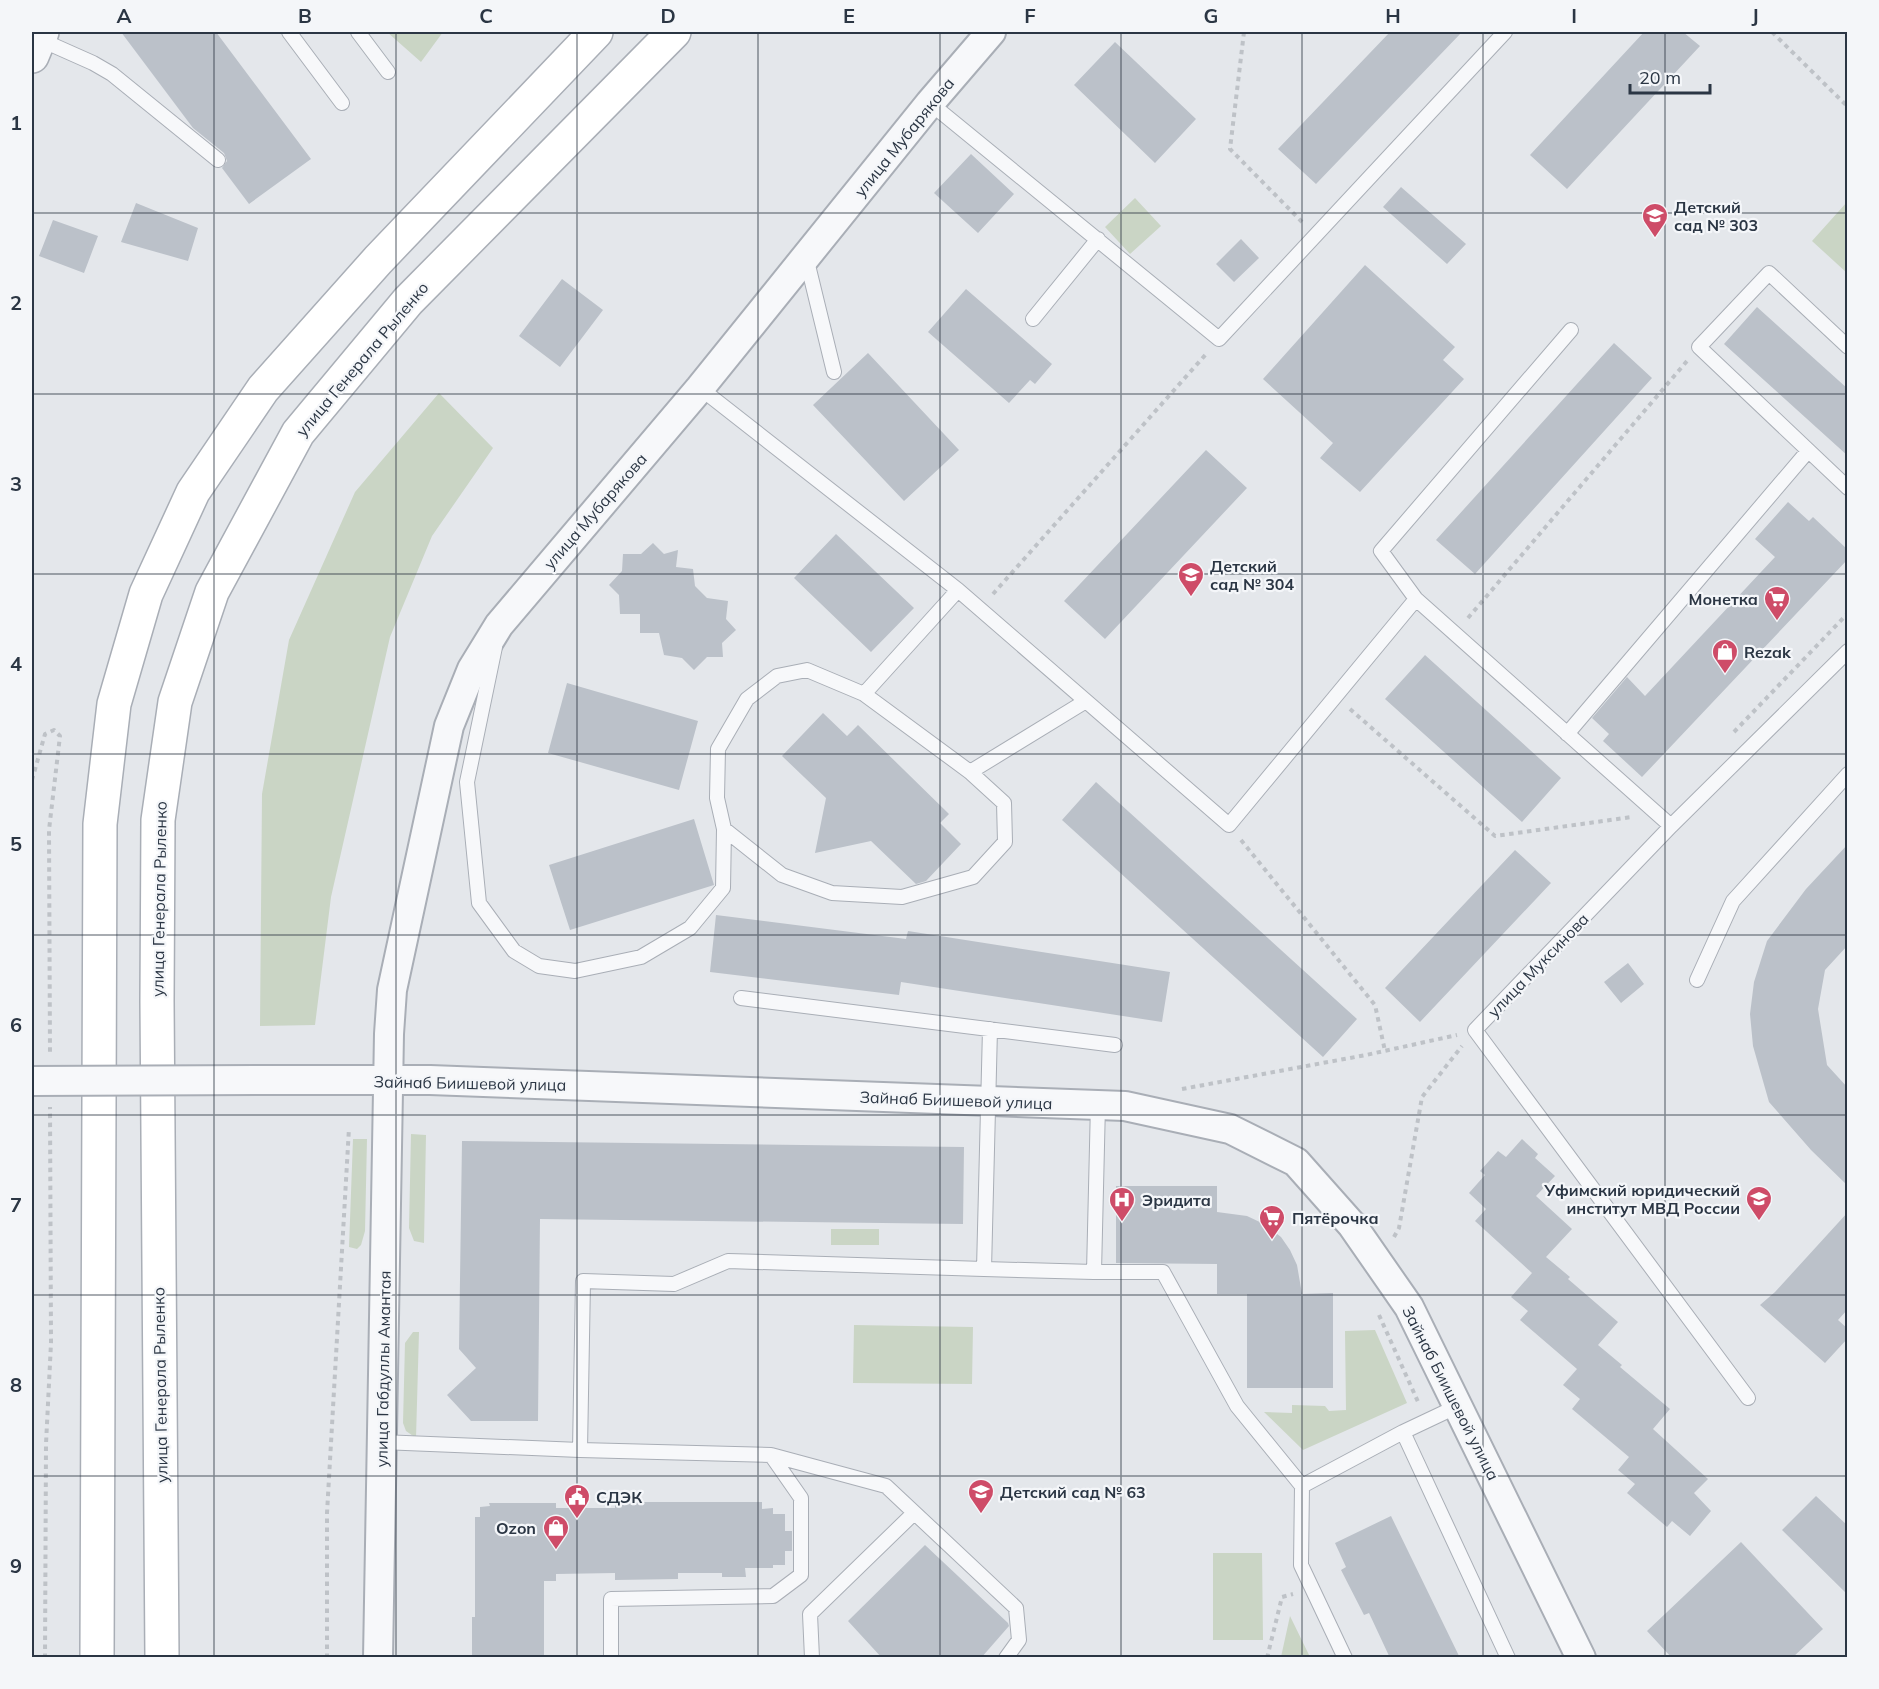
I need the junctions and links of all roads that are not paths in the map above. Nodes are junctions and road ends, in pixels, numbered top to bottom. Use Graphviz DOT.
graph roads {
  1 [pos="289,32"];
  2 [pos="358,32"];
  3 [pos="596,32"];
  4 [pos="674,32"];
  5 [pos="991,32"];
  6 [pos="1505,32"];
  7 [pos="37,42"];
  8 [pos="388,72"];
  9 [pos="342,103"];
  10 [pos="930,103"];
  11 [pos="218,160"];
  12 [pos="1098,238"];
  13 [pos="806,256"];
  14 [pos="1033,319"];
  15 [pos="1571,330"];
  16 [pos="1848,347"];
  17 [pos="834,372"];
  18 [pos="700,388"];
  19 [pos="1808,451"];
  20 [pos="1848,488"];
  21 [pos="958,590"];
  22 [pos="1416,599"];
  23 [pos="499,625"];
  24 [pos="1848,651"];
  25 [pos="864,694"];
  26 [pos="1086,701"];
  27 [pos="1567,734"];
  28 [pos="970,772"];
  29 [pos="1848,774"];
  30 [pos="1671,826"];
  31 [pos="724,828"];
  32 [pos="1697,980"];
  33 [pos="741,998"];
  34 [pos="990,1029"];
  35 [pos="1115,1044"];
  36 [pos="32,1081"];
  37 [pos="389,1081"];
  38 [pos="988,1101"];
  39 [pos="1098,1104"];
  40 [pos="984,1269"];
  41 [pos="1095,1272"];
  42 [pos="1748,1398"];
  43 [pos="1458,1406"];
  44 [pos="1404,1432"];
  45 [pos="381,1442"];
  46 [pos="580,1450"];
  47 [pos="771,1455"];
  48 [pos="1302,1486"];
  49 [pos="915,1513"];
  50 [pos="97,1658"];
  51 [pos="162,1658"];
  52 [pos="378,1658"];
  53 [pos="611,1658"];
  54 [pos="812,1658"];
  55 [pos="1006,1658"];
  56 [pos="1345,1658"];
  57 [pos="1508,1658"];
  58 [pos="1581,1658"];
  1 -- 9 [label="lane"];
  2 -- 8 [label="lane"];
  3 -- 50 [label="main road"];
  4 -- 51 [label="main road, улица Генерала Рыленко"];
  5 -- 10 [label="street, улица Мубарякова"];
  6 -- 12 [label="lane"];
  7 -- 11 [label="lane"];
  10 -- 12 [label="lane"];
  10 -- 13 [label="street, улица Мубарякова"];
  12 -- 14 [label="lane"];
  13 -- 17 [label="lane"];
  13 -- 18 [label="street, улица Мубарякова"];
  15 -- 22 [label="lane"];
  16 -- 19 [label="lane"];
  18 -- 21 [label="lane"];
  18 -- 23 [label="street, улица Мубарякова"];
  19 -- 20 [label="lane"];
  19 -- 27 [label="lane"];
  21 -- 25 [label="lane"];
  21 -- 26 [label="lane"];
  22 -- 26 [label="lane"];
  22 -- 27 [label="lane"];
  23 -- 31 [label="lane"];
  23 -- 37 [label="street, улица Мубарякова"];
  24 -- 30 [label="lane, улица Муксинова"];
  25 -- 28 [label="lane"];
  25 -- 31 [label="lane"];
  26 -- 28 [label="lane"];
  27 -- 30 [label="lane"];
  28 -- 31 [label="lane"];
  29 -- 32 [label="lane"];
  30 -- 42 [label="lane, улица Муксинова"];
  33 -- 34 [label="lane"];
  34 -- 35 [label="lane"];
  34 -- 38 [label="lane"];
  36 -- 37 [label="street, Зайнаб Биишевой улица, bridge"];
  37 -- 38 [label="street, Зайнаб Биишевой улица"];
  37 -- 45 [label="street, улица Габдуллы Амантая"];
  38 -- 39 [label="street, Зайнаб Биишевой улица"];
  38 -- 40 [label="lane"];
  39 -- 41 [label="lane"];
  39 -- 43 [label="street, Зайнаб Биишевой улица"];
  40 -- 41 [label="lane"];
  40 -- 46 [label="lane"];
  41 -- 48 [label="lane"];
  43 -- 44 [label="lane"];
  43 -- 58 [label="street, Зайнаб Биишевой улица"];
  44 -- 48 [label="lane"];
  44 -- 57 [label="lane"];
  45 -- 46 [label="lane"];
  45 -- 52 [label="street, улица Габдуллы Амантая"];
  46 -- 47 [label="lane"];
  47 -- 49 [label="lane"];
  47 -- 53 [label="lane"];
  48 -- 56 [label="lane"];
  49 -- 54 [label="lane"];
  49 -- 55 [label="lane"];
}
